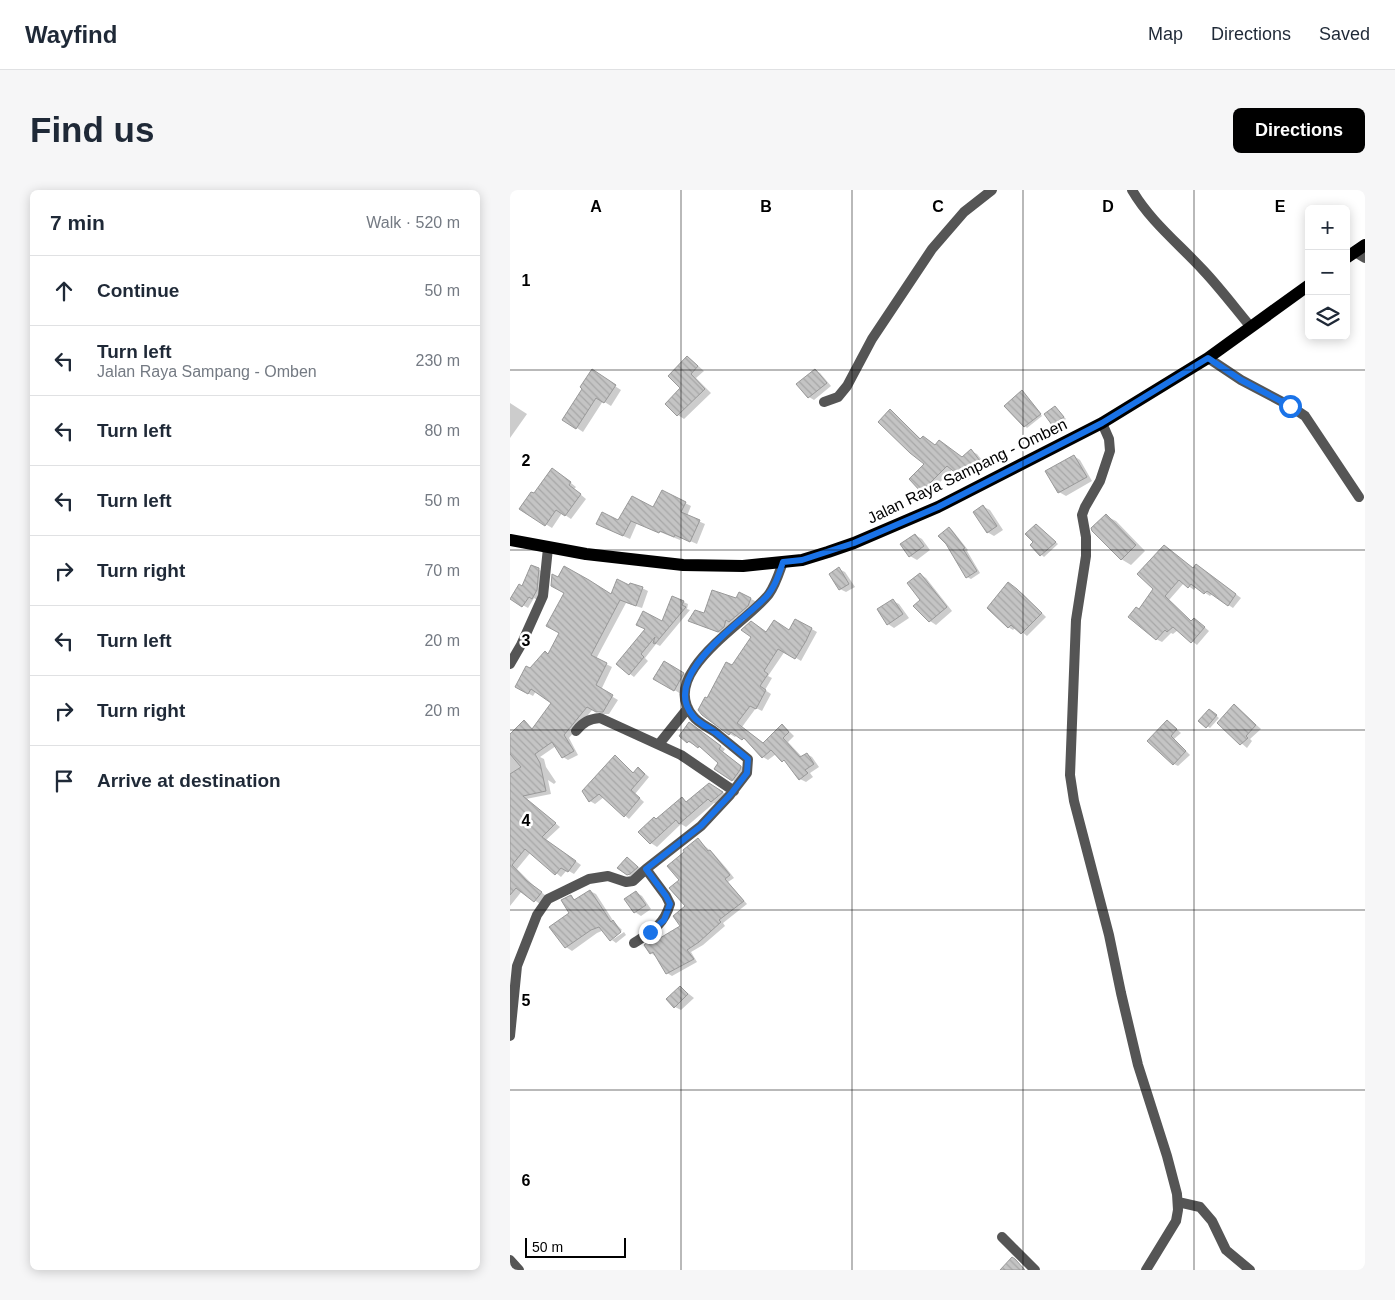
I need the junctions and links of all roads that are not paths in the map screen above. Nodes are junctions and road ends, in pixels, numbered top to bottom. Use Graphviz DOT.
graph roads {
  1 [pos="992,190"];
  2 [pos="1132,190"];
  3 [pos="1305,288"];
  4 [pos="1250,326"];
  5 [pos="1208,358"];
  6 [pos="824,402"];
  7 [pos="1102,423"];
  8 [pos="1358,497"];
  9 [pos="510,540"];
  10 [pos="548,548"];
  11 [pos="783,562"];
  12 [pos="510,664"];
  13 [pos="688,708"];
  14 [pos="576,731"];
  15 [pos="660,744"];
  16 [pos="734,790"];
  17 [pos="646,869"];
  18 [pos="634,943"];
  19 [pos="510,1036"];
  20 [pos="1178,1202"];
  21 [pos="1002,1237"];
  22 [pos="510,1260"];
  23 [pos="519,1270"];
  24 [pos="1035,1270"];
  25 [pos="1146,1270"];
  26 [pos="1250,1270"];
  1 -- 6 [label="street"];
  2 -- 4 [label="street"];
  3 -- 4 [label="main road, Jalan Raya Sampang - Omben"];
  4 -- 5 [label="main road, Jalan Raya Sampang - Omben"];
  5 -- 7 [label="main road, Jalan Raya Sampang - Omben"];
  5 -- 8 [label="street"];
  7 -- 11 [label="main road, Jalan Raya Sampang - Omben"];
  7 -- 20 [label="street"];
  9 -- 10 [label="main road, Jalan Raya Sampang - Omben"];
  10 -- 11 [label="main road, Jalan Raya Sampang - Omben"];
  10 -- 12 [label="street"];
  11 -- 13 [label="street"];
  13 -- 15 [label="street"];
  13 -- 16 [label="street"];
  14 -- 15 [label="street"];
  15 -- 16 [label="street"];
  16 -- 17 [label="street"];
  17 -- 18 [label="street"];
  17 -- 19 [label="street"];
  20 -- 25 [label="street"];
  20 -- 26 [label="street"];
  21 -- 24 [label="street"];
  22 -- 23 [label="street"];
}
